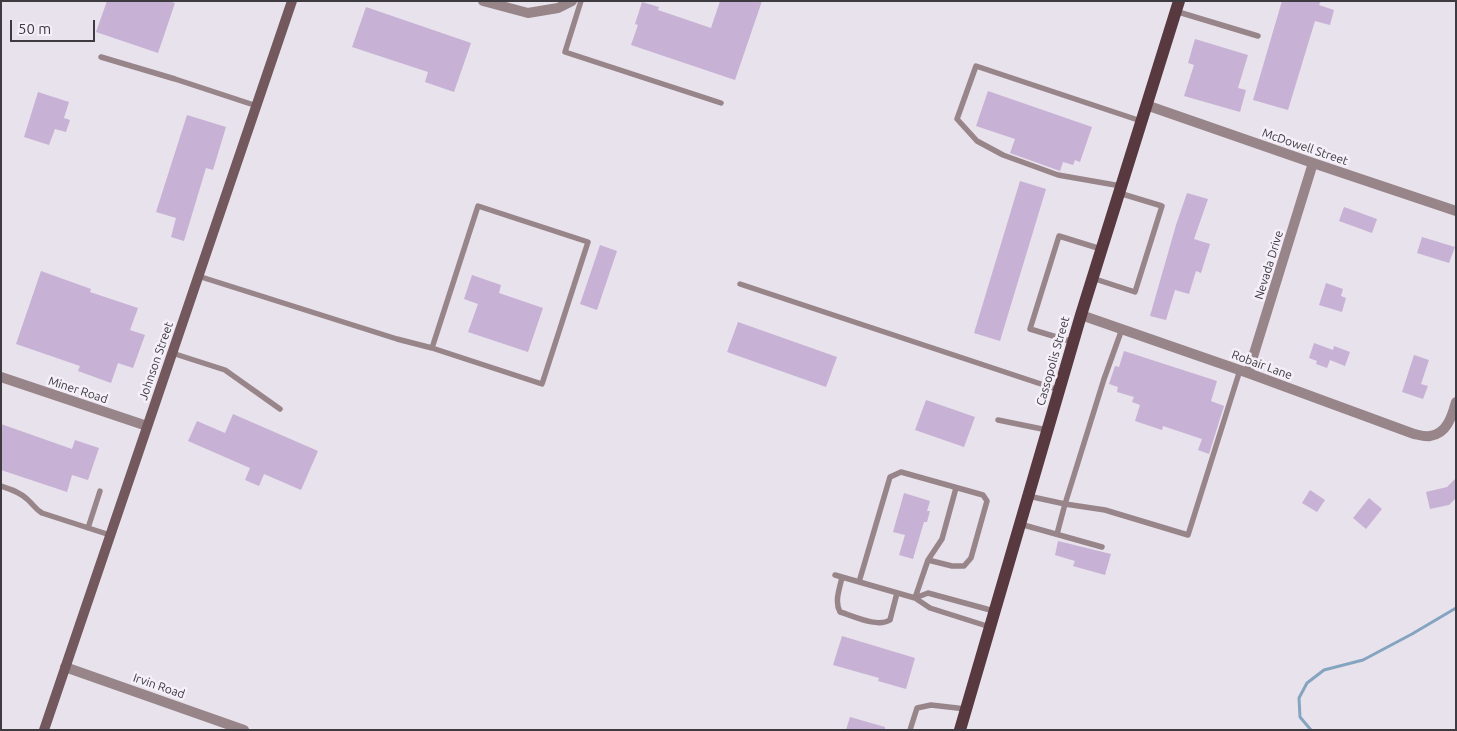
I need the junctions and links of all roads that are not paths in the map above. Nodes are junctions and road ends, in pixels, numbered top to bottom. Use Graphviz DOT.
graph roads {
  1 [pos="292,1"];
  2 [pos="483,1"];
  3 [pos="572,1"];
  4 [pos="581,1"];
  5 [pos="1177,6"];
  6 [pos="1258,36"];
  7 [pos="101,57"];
  8 [pos="720,104"];
  9 [pos="1146,105"];
  10 [pos="257,106"];
  11 [pos="1141,121"];
  12 [pos="1313,163"];
  13 [pos="1120,189"];
  14 [pos="1456,211"];
  15 [pos="1101,249"];
  16 [pos="198,276"];
  17 [pos="1092,278"];
  18 [pos="740,284"];
  19 [pos="1081,315"];
  20 [pos="1122,329"];
  21 [pos="1072,342"];
  22 [pos="432,348"];
  23 [pos="172,353"];
  24 [pos="1244,372"];
  25 [pos="1,377"];
  26 [pos="1059,390"];
  27 [pos="1456,402"];
  28 [pos="280,410"];
  29 [pos="998,420"];
  30 [pos="147,426"];
  31 [pos="1047,430"];
  32 [pos="1,486"];
  33 [pos="956,488"];
  34 [pos="100,491"];
  35 [pos="1028,496"];
  36 [pos="1065,504"];
  37 [pos="1020,524"];
  38 [pos="88,528"];
  39 [pos="1057,534"];
  40 [pos="110,535"];
  41 [pos="1102,547"];
  42 [pos="928,560"];
  43 [pos="835,575"];
  44 [pos="842,577"];
  45 [pos="859,582"];
  46 [pos="897,593"];
  47 [pos="915,598"];
  48 [pos="994,612"];
  49 [pos="990,627"];
  50 [pos="65,667"];
  51 [pos="966,709"];
  52 [pos="44,730"];
  53 [pos="244,730"];
  54 [pos="910,730"];
  55 [pos="960,730"];
  1 -- 10 [label="street, Johnson Street"];
  2 -- 3 [label="street"];
  4 -- 8 [label="lane"];
  5 -- 6 [label="lane"];
  5 -- 9 [label="main road, Cassopolis Street"];
  7 -- 10 [label="lane"];
  9 -- 11 [label="main road, Cassopolis Street"];
  9 -- 12 [label="street, McDowell Street"];
  10 -- 16 [label="street, Johnson Street"];
  11 -- 13 [label="main road, Cassopolis Street"];
  11 -- 13 [label="lane"];
  12 -- 14 [label="street, McDowell Street"];
  12 -- 24 [label="street, Nevada Drive"];
  13 -- 15 [label="main road, Cassopolis Street"];
  13 -- 17 [label="lane"];
  15 -- 17 [label="main road, Cassopolis Street"];
  15 -- 21 [label="lane"];
  16 -- 22 [label="lane"];
  16 -- 23 [label="street, Johnson Street"];
  17 -- 19 [label="main road, Cassopolis Street"];
  18 -- 26 [label="lane"];
  19 -- 20 [label="street, Robair Lane"];
  19 -- 21 [label="main road, Cassopolis Street"];
  20 -- 24 [label="street, Robair Lane"];
  20 -- 36 [label="lane"];
  21 -- 26 [label="main road, Cassopolis Street"];
  22 -- 22 [label="lane"];
  23 -- 28 [label="lane"];
  23 -- 30 [label="street, Johnson Street"];
  24 -- 27 [label="street, Robair Lane"];
  24 -- 36 [label="lane"];
  25 -- 30 [label="street, Miner Road"];
  26 -- 31 [label="main road, Cassopolis Street"];
  29 -- 31 [label="lane"];
  30 -- 40 [label="street, Johnson Street"];
  31 -- 35 [label="main road, Cassopolis Street"];
  32 -- 38 [label="lane"];
  33 -- 42 [label="lane"];
  33 -- 42 [label="lane"];
  33 -- 45 [label="lane"];
  34 -- 38 [label="lane"];
  35 -- 36 [label="lane"];
  35 -- 37 [label="main road, Cassopolis Street"];
  36 -- 39 [label="lane"];
  37 -- 39 [label="lane"];
  37 -- 48 [label="main road, Cassopolis Street"];
  38 -- 40 [label="lane"];
  39 -- 41 [label="lane"];
  40 -- 50 [label="street, Johnson Street"];
  42 -- 47 [label="lane"];
  43 -- 44 [label="lane"];
  44 -- 45 [label="lane"];
  44 -- 46 [label="lane"];
  45 -- 46 [label="lane"];
  46 -- 47 [label="lane"];
  47 -- 48 [label="lane"];
  47 -- 49 [label="lane"];
  48 -- 49 [label="main road, Cassopolis Street"];
  49 -- 51 [label="main road, Cassopolis Street"];
  50 -- 52 [label="street, Johnson Street"];
  50 -- 53 [label="street, Irvin Road"];
  51 -- 54 [label="lane"];
  51 -- 55 [label="main road, Cassopolis Street"];
}
